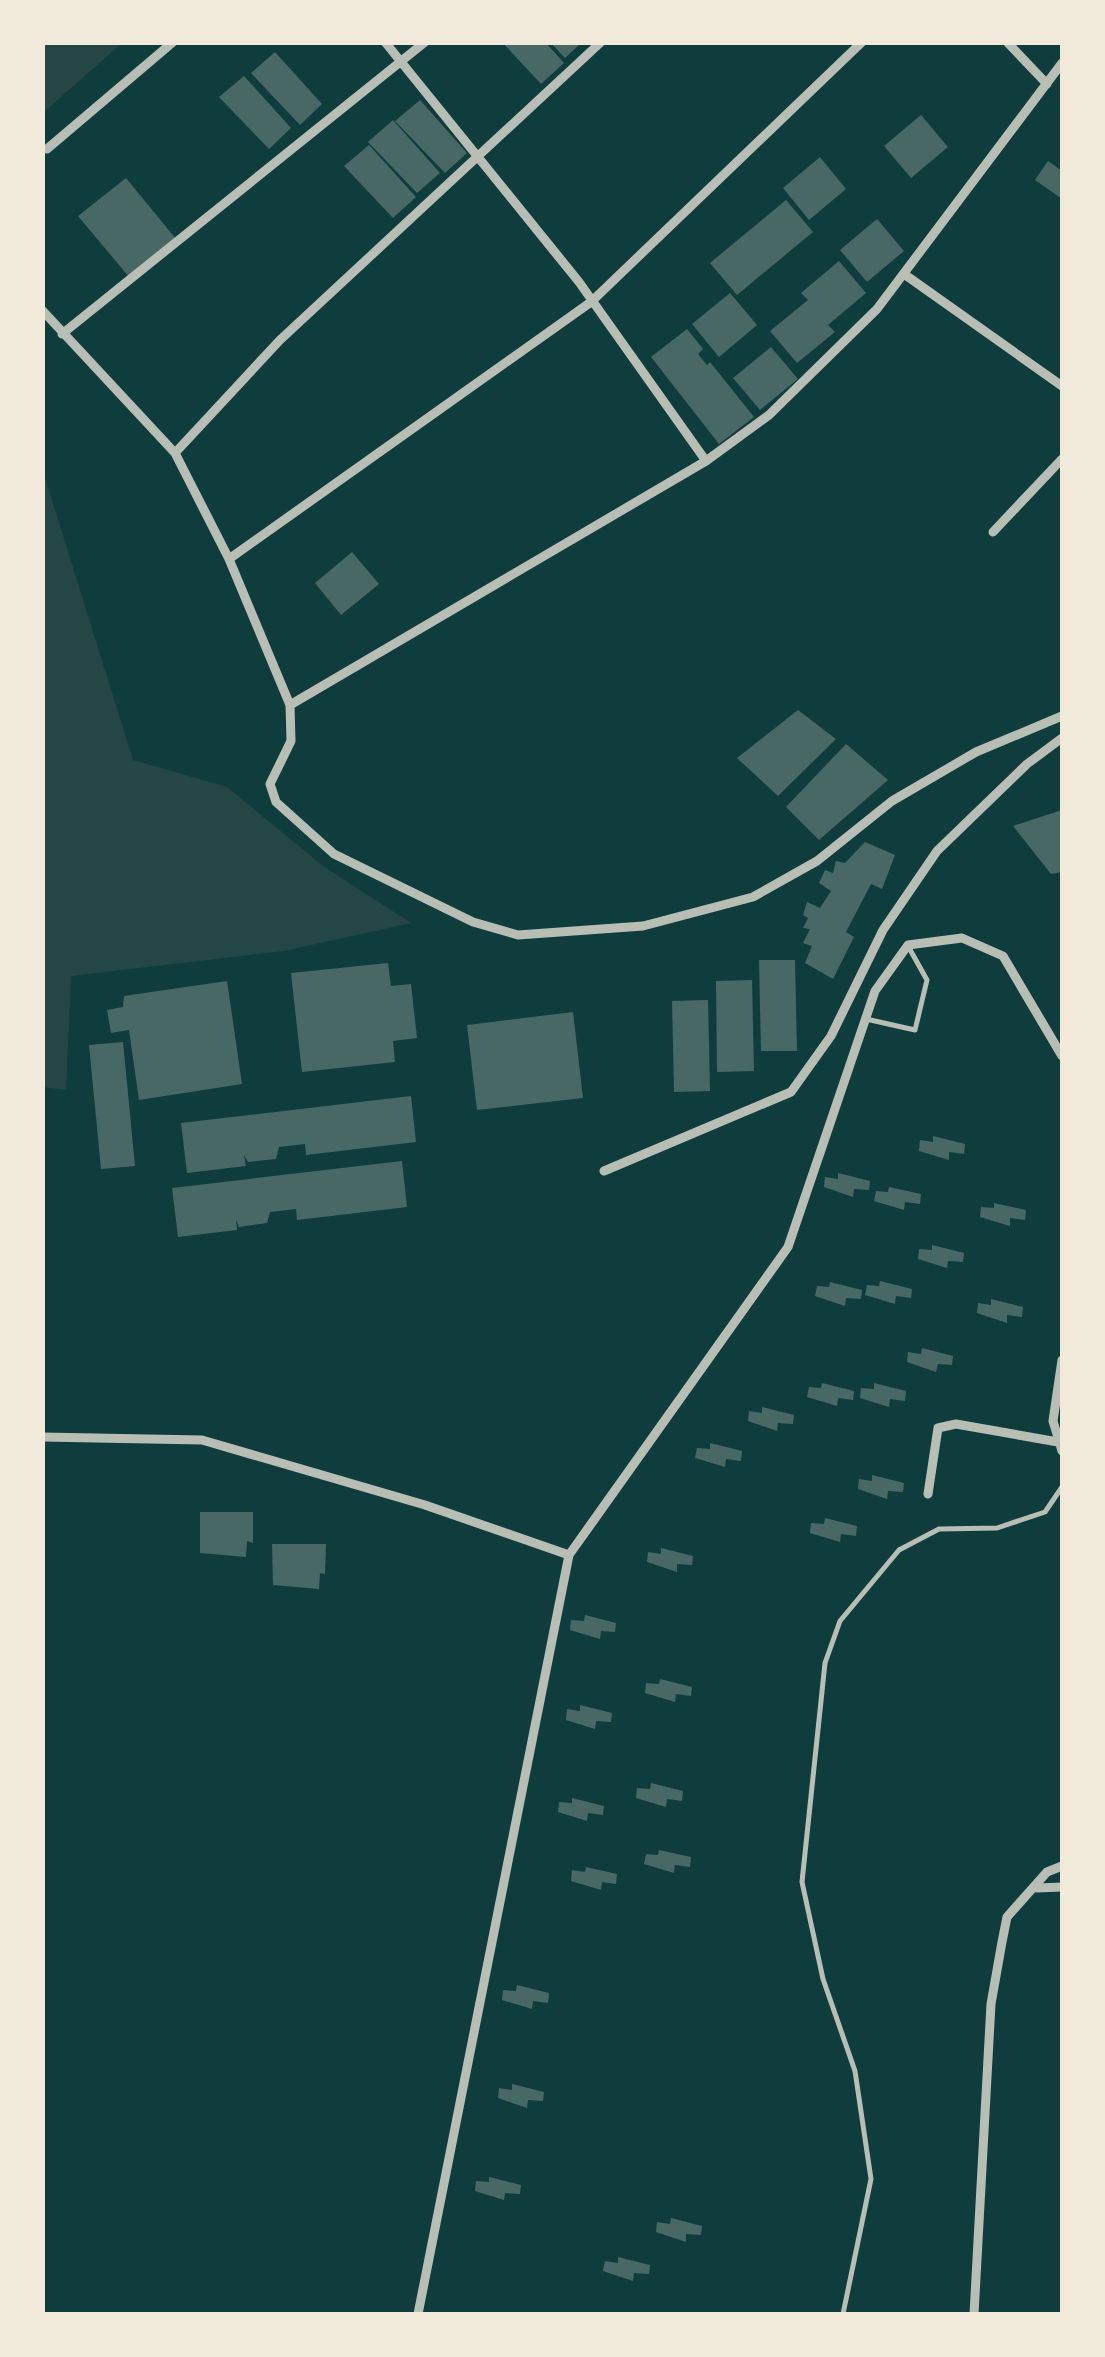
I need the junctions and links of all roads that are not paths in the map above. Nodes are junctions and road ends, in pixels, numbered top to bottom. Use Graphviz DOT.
graph roads {
  1 [pos="172,42"];
  2 [pos="385,42"];
  3 [pos="425,42"];
  4 [pos="601,42"];
  5 [pos="862,42"];
  6 [pos="1007,42"];
  7 [pos="401,62"];
  8 [pos="1062,63"];
  9 [pos="1047,84"];
  10 [pos="47,149"];
  11 [pos="478,157"];
  12 [pos="904,274"];
  13 [pos="591,302"];
  14 [pos="42,310"];
  15 [pos="62,334"];
  16 [pos="1062,386"];
  17 [pos="175,453"];
  18 [pos="1062,458"];
  19 [pos="706,461"];
  20 [pos="993,532"];
  21 [pos="228,558"];
  22 [pos="290,705"];
  23 [pos="1062,716"];
  24 [pos="1062,738"];
  25 [pos="908,946"];
  26 [pos="866,1019"];
  27 [pos="1062,1056"];
  28 [pos="604,1171"];
  29 [pos="1062,1360"];
  30 [pos="42,1437"];
  31 [pos="1060,1447"];
  32 [pos="1062,1487"];
  33 [pos="928,1494"];
  34 [pos="570,1555"];
  35 [pos="1062,1866"];
  36 [pos="1062,1887"];
  37 [pos="1037,1888"];
  38 [pos="418,2314"];
  39 [pos="843,2314"];
  40 [pos="974,2314"];
  1 -- 10 [label="street"];
  2 -- 7 [label="street"];
  3 -- 7 [label="street"];
  4 -- 11 [label="street"];
  5 -- 13 [label="street"];
  6 -- 9 [label="street"];
  7 -- 11 [label="street"];
  7 -- 15 [label="street"];
  8 -- 9 [label="street"];
  9 -- 12 [label="street"];
  11 -- 13 [label="street"];
  11 -- 17 [label="street"];
  12 -- 16 [label="street"];
  12 -- 19 [label="street"];
  13 -- 19 [label="street"];
  13 -- 21 [label="street"];
  14 -- 15 [label="street"];
  15 -- 17 [label="street"];
  17 -- 21 [label="street"];
  18 -- 20 [label="street"];
  19 -- 22 [label="street"];
  21 -- 22 [label="street"];
  22 -- 23 [label="street"];
  24 -- 28 [label="street"];
  25 -- 26 [label="street"];
  25 -- 26 [label="lane"];
  25 -- 27 [label="street"];
  26 -- 34 [label="street"];
  29 -- 31 [label="street"];
  30 -- 34 [label="street"];
  31 -- 33 [label="street"];
  32 -- 39 [label="lane"];
  34 -- 38 [label="street"];
  35 -- 37 [label="street"];
  36 -- 37 [label="street"];
  37 -- 40 [label="street"];
}
